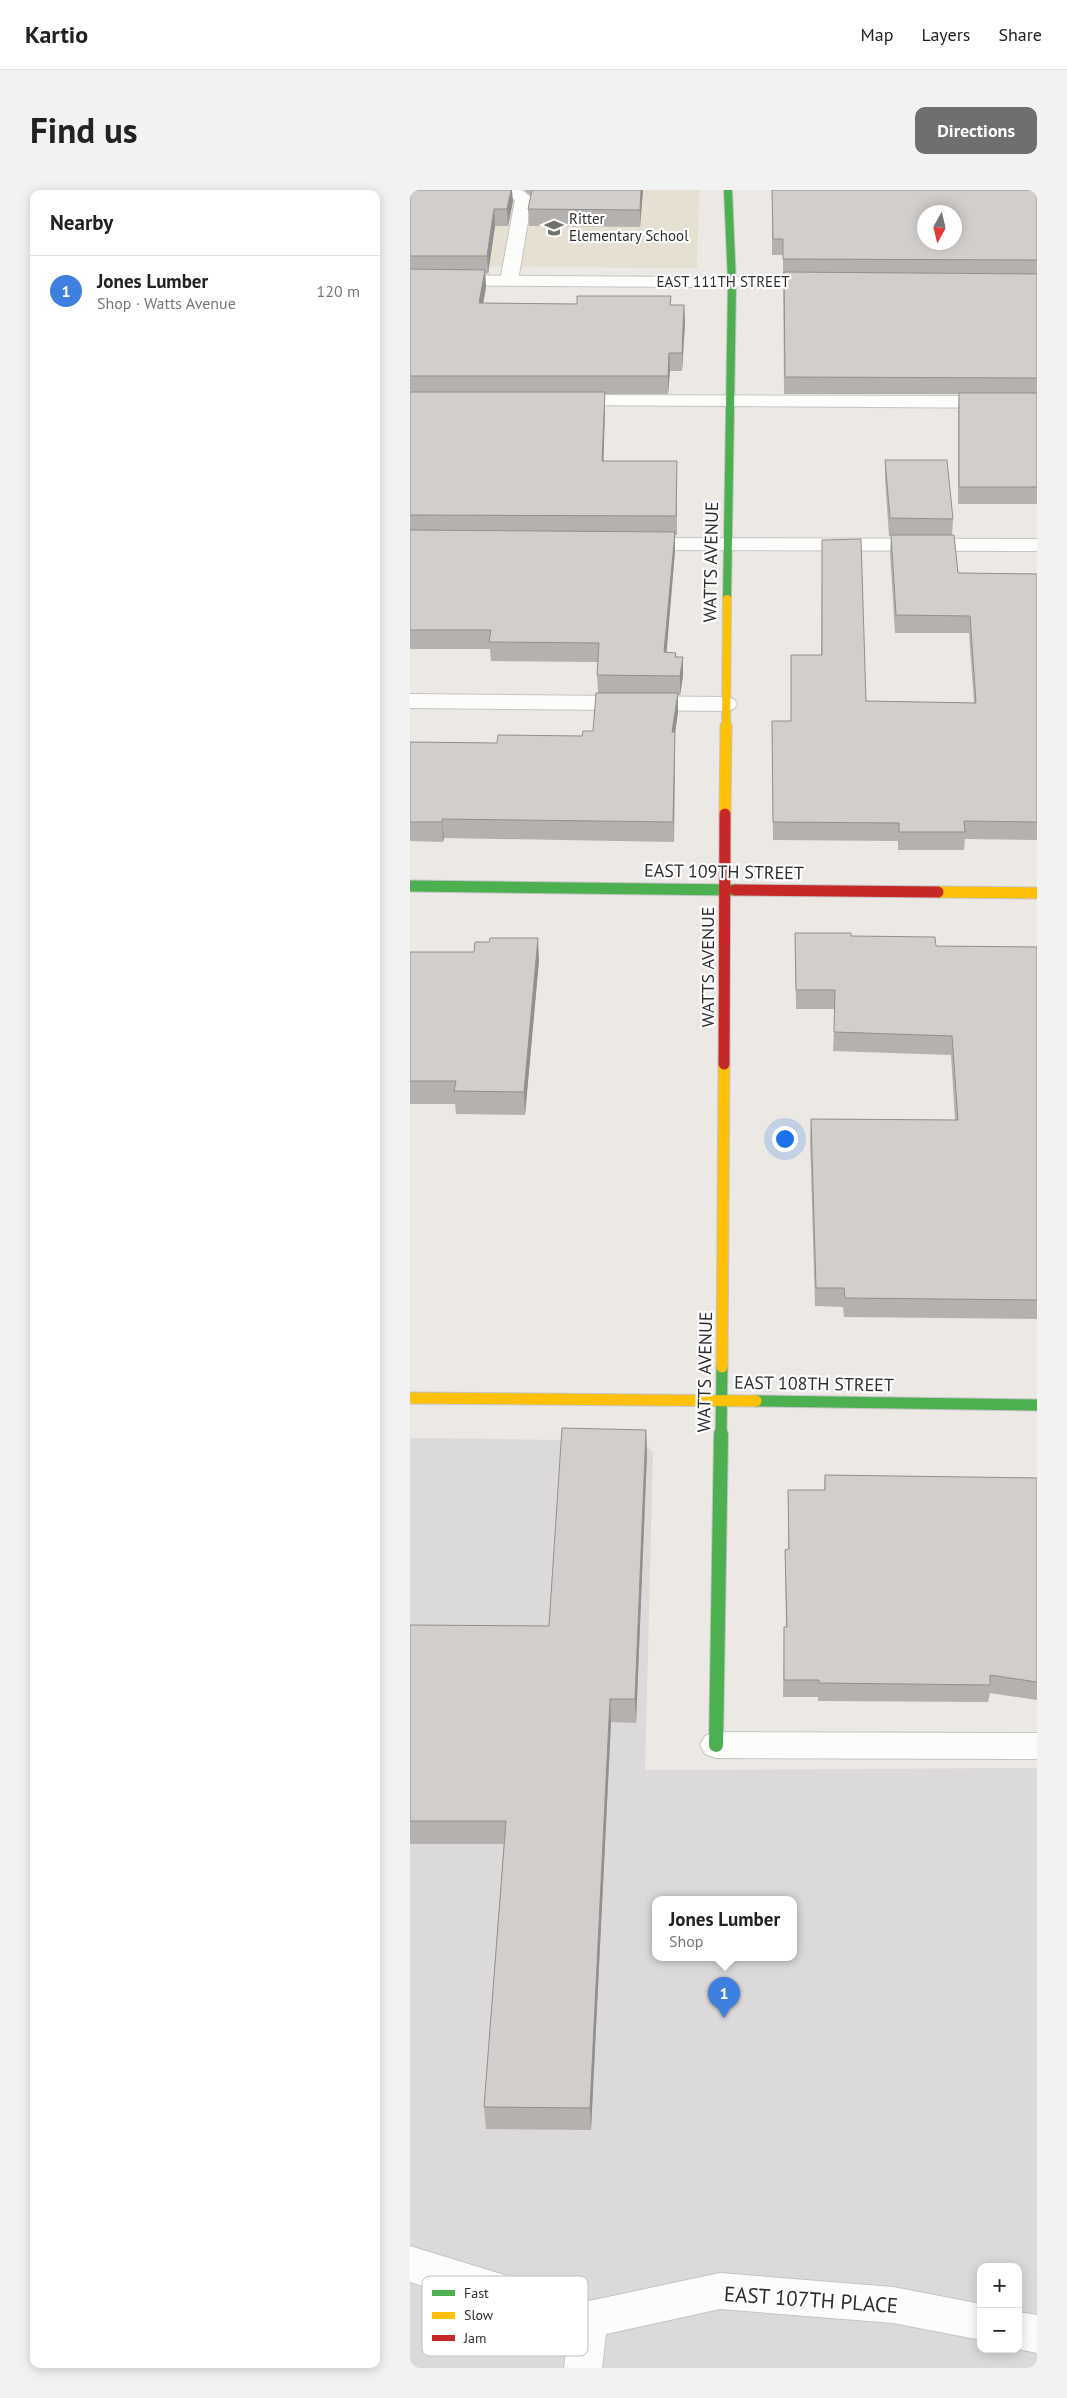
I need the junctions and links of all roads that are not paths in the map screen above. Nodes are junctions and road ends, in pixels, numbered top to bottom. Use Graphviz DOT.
graph roads {
  1 [pos="728,190"];
  2 [pos="410,193"];
  3 [pos="410,280"];
  4 [pos="509,281"];
  5 [pos="732,283"];
  6 [pos="840,283"];
  7 [pos="731,400"];
  8 [pos="556,401"];
  9 [pos="1037,402"];
  10 [pos="619,544"];
  11 [pos="729,545"];
  12 [pos="1037,545"];
  13 [pos="410,700"];
  14 [pos="726,704"];
  15 [pos="410,886"];
  16 [pos="726,889"];
  17 [pos="1037,893"];
  18 [pos="410,1398"];
  19 [pos="722,1400"];
  20 [pos="1037,1406"];
  21 [pos="716,1745"];
  22 [pos="1037,1746"];
  23 [pos="410,2264"];
  24 [pos="449,2276"];
  25 [pos="588,2319"];
  26 [pos="977,2321"];
  27 [pos="1022,2331"];
  28 [pos="1037,2334"];
  1 -- 5 [label="street, WATTS AVENUE"];
  2 -- 4 [label="street"];
  3 -- 4 [label="street, EAST 111TH STREET"];
  4 -- 5 [label="street, EAST 111TH STREET"];
  5 -- 6 [label="street, EAST 111TH STREET"];
  5 -- 7 [label="street, WATTS AVENUE"];
  7 -- 8 [label="street"];
  7 -- 9 [label="street"];
  7 -- 11 [label="street, WATTS AVENUE"];
  10 -- 11 [label="street"];
  11 -- 12 [label="street"];
  11 -- 14 [label="street, WATTS AVENUE"];
  13 -- 14 [label="street"];
  14 -- 16 [label="street, WATTS AVENUE"];
  15 -- 16 [label="street, EAST 109TH STREET"];
  16 -- 17 [label="street, EAST 109TH STREET"];
  16 -- 19 [label="street, WATTS AVENUE"];
  18 -- 19 [label="street, EAST 108TH STREET"];
  19 -- 20 [label="street, EAST 108TH STREET"];
  19 -- 21 [label="street, WATTS AVENUE"];
  21 -- 22 [label="street"];
  23 -- 24 [label="street, EAST 107TH PLACE"];
  25 -- 26 [label="street, EAST 107TH PLACE"];
  27 -- 28 [label="street"];
}
